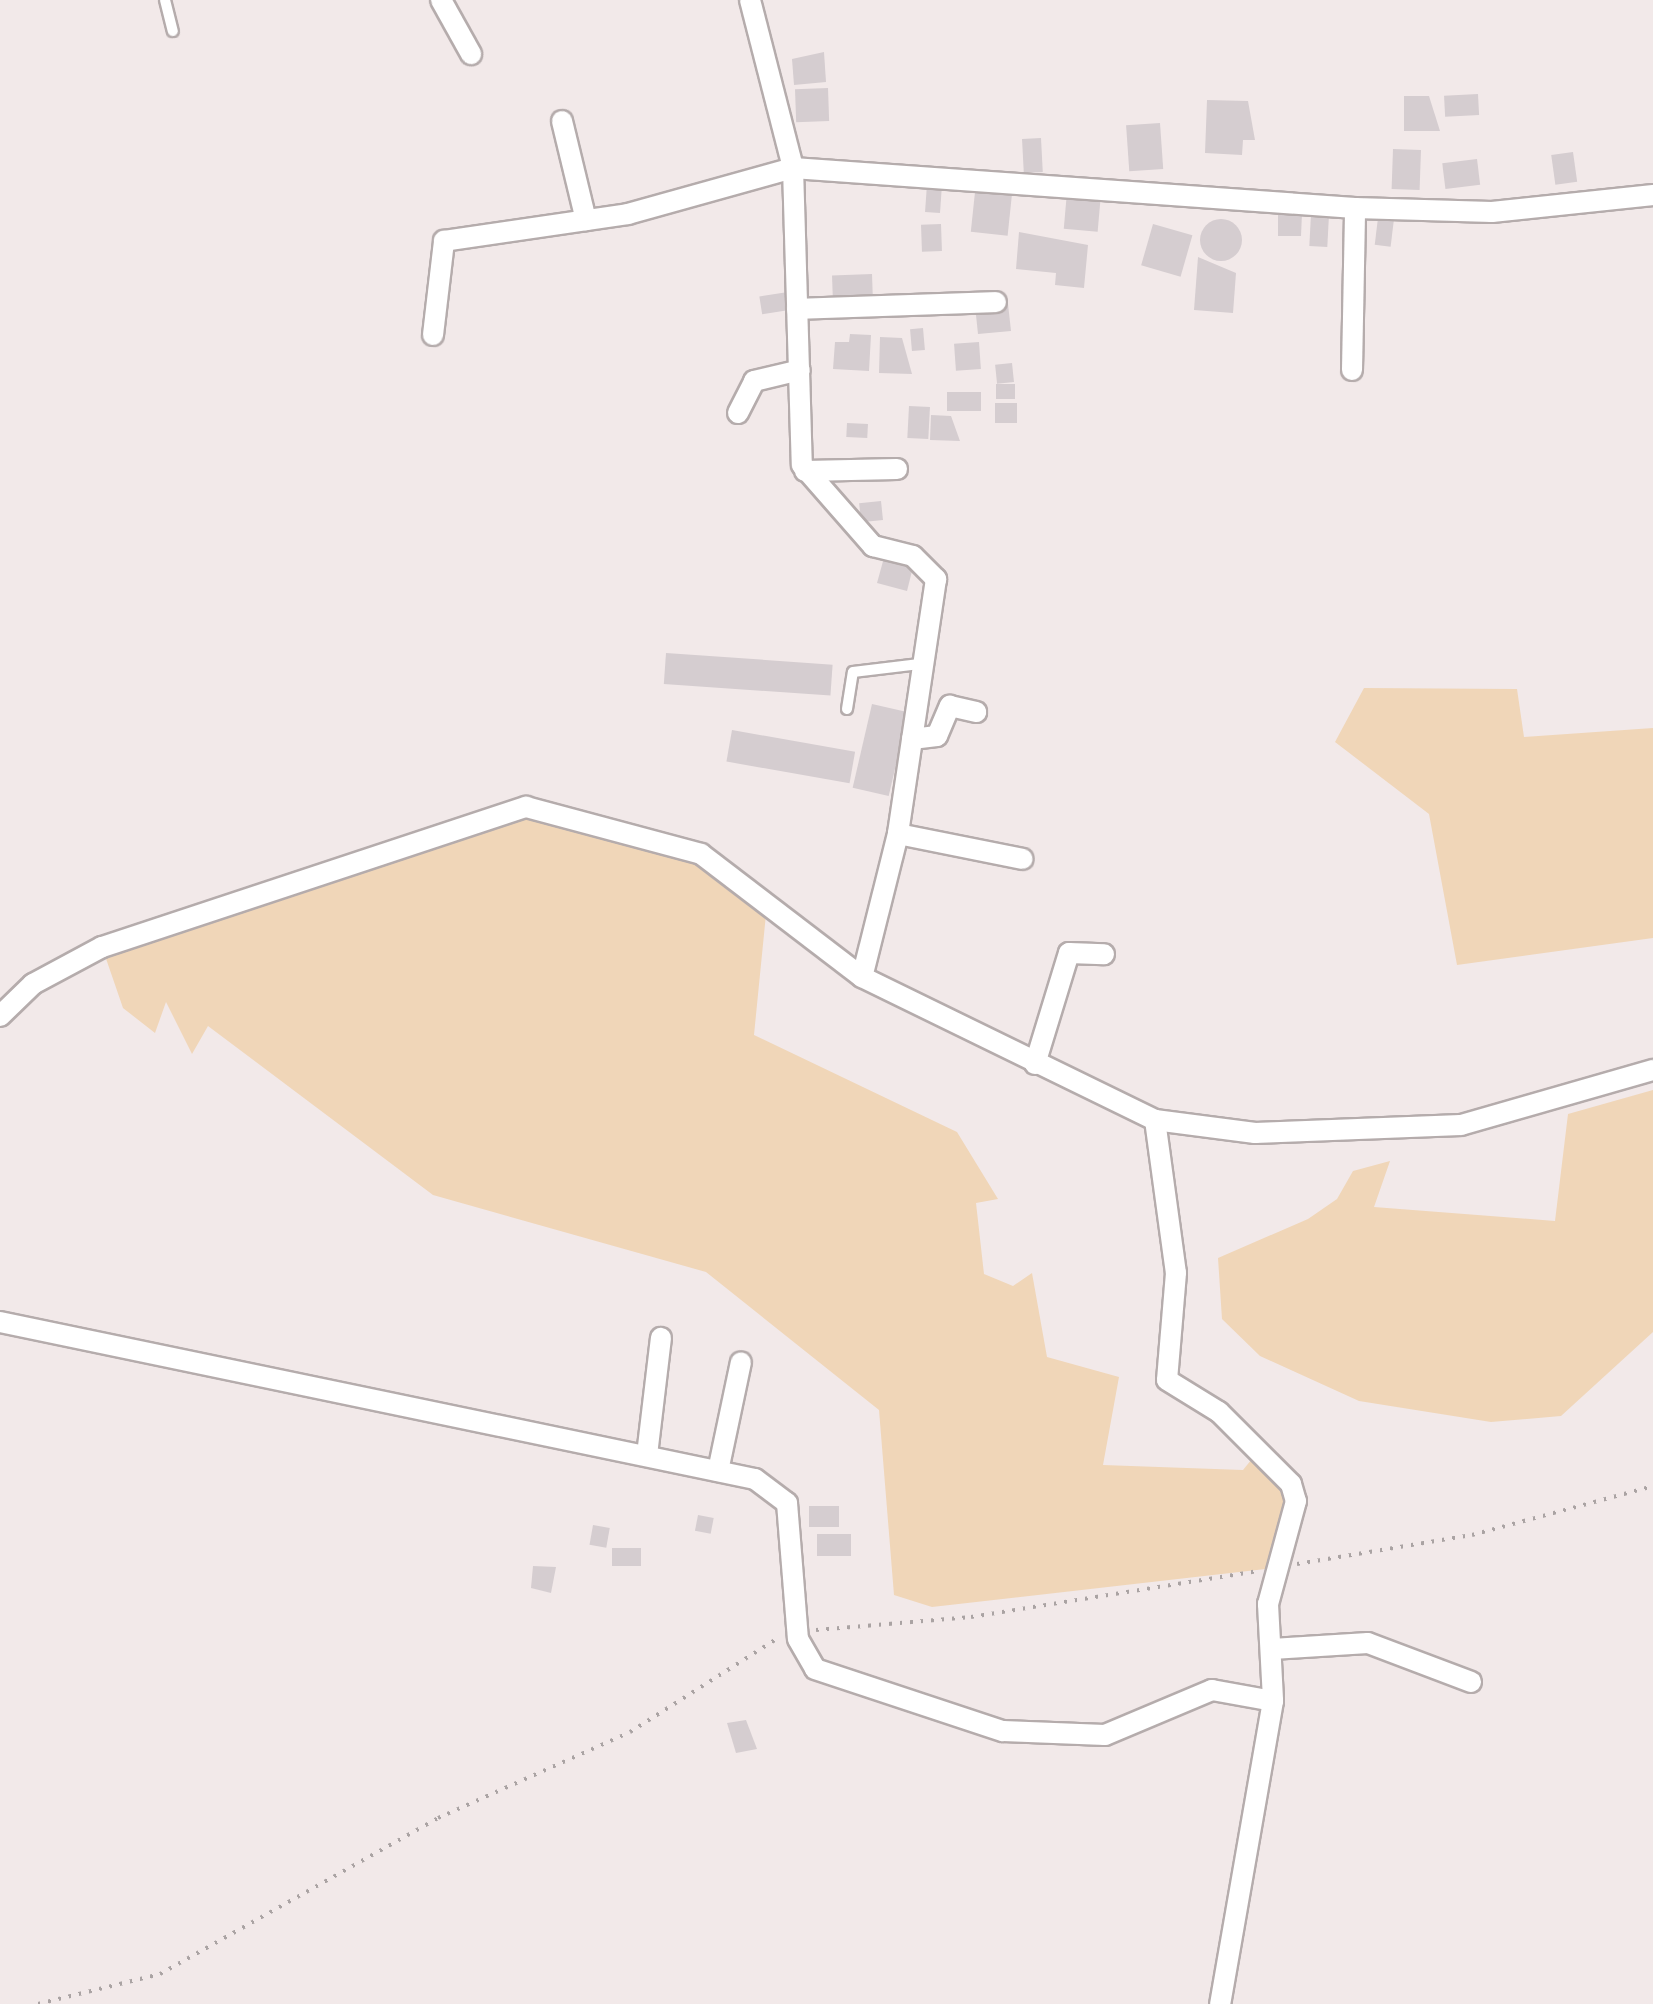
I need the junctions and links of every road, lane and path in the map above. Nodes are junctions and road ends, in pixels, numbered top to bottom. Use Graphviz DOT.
graph roads {
  1 [pos="166,0"];
  2 [pos="441,0"];
  3 [pos="750,0"];
  4 [pos="174,31"];
  5 [pos="471,54"];
  6 [pos="562,122"];
  7 [pos="793,168"];
  8 [pos="1653,196"];
  9 [pos="1355,208"];
  10 [pos="586,220"];
  11 [pos="996,302"];
  12 [pos="797,309"];
  13 [pos="433,335"];
  14 [pos="800,370"];
  15 [pos="1352,370"];
  16 [pos="738,413"];
  17 [pos="898,469"];
  18 [pos="805,472"];
  19 [pos="920,664"];
  20 [pos="847,709"];
  21 [pos="976,712"];
  22 [pos="912,739"];
  23 [pos="898,834"];
  24 [pos="1023,860"];
  25 [pos="1104,954"];
  26 [pos="862,977"];
  27 [pos="0,1016"];
  28 [pos="1035,1064"];
  29 [pos="1653,1070"];
  30 [pos="1155,1120"];
  31 [pos="0,1322"];
  32 [pos="660,1338"];
  33 [pos="741,1362"];
  34 [pos="647,1455"];
  35 [pos="718,1470"];
  36 [pos="1653,1486"];
  37 [pos="1272,1578"];
  38 [pos="800,1642"];
  39 [pos="1272,1649"];
  40 [pos="1470,1682"];
  41 [pos="1273,1701"];
  42 [pos="38,2004"];
  43 [pos="1220,2004"];
  1 -- 4 [label="lane"];
  2 -- 5 [label="street"];
  3 -- 7 [label="street"];
  6 -- 10 [label="street"];
  7 -- 9 [label="street"];
  7 -- 10 [label="street"];
  7 -- 12 [label="street"];
  8 -- 9 [label="street"];
  9 -- 15 [label="street"];
  10 -- 13 [label="street"];
  11 -- 12 [label="street"];
  12 -- 14 [label="street"];
  14 -- 16 [label="street"];
  14 -- 18 [label="street"];
  17 -- 18 [label="street"];
  18 -- 19 [label="street"];
  19 -- 20 [label="lane"];
  19 -- 22 [label="street"];
  21 -- 22 [label="street"];
  22 -- 23 [label="street"];
  23 -- 24 [label="street"];
  23 -- 26 [label="street"];
  25 -- 28 [label="street"];
  26 -- 27 [label="street"];
  26 -- 28 [label="street"];
  28 -- 30 [label="street"];
  29 -- 30 [label="street"];
  30 -- 37 [label="street"];
  31 -- 34 [label="street"];
  32 -- 34 [label="street"];
  33 -- 35 [label="street"];
  34 -- 35 [label="street"];
  35 -- 38 [label="street"];
  36 -- 37 [label="path"];
  37 -- 38 [label="path"];
  37 -- 39 [label="street"];
  38 -- 41 [label="street"];
  38 -- 42 [label="path"];
  39 -- 40 [label="street"];
  39 -- 41 [label="street"];
  41 -- 43 [label="street"];
}
